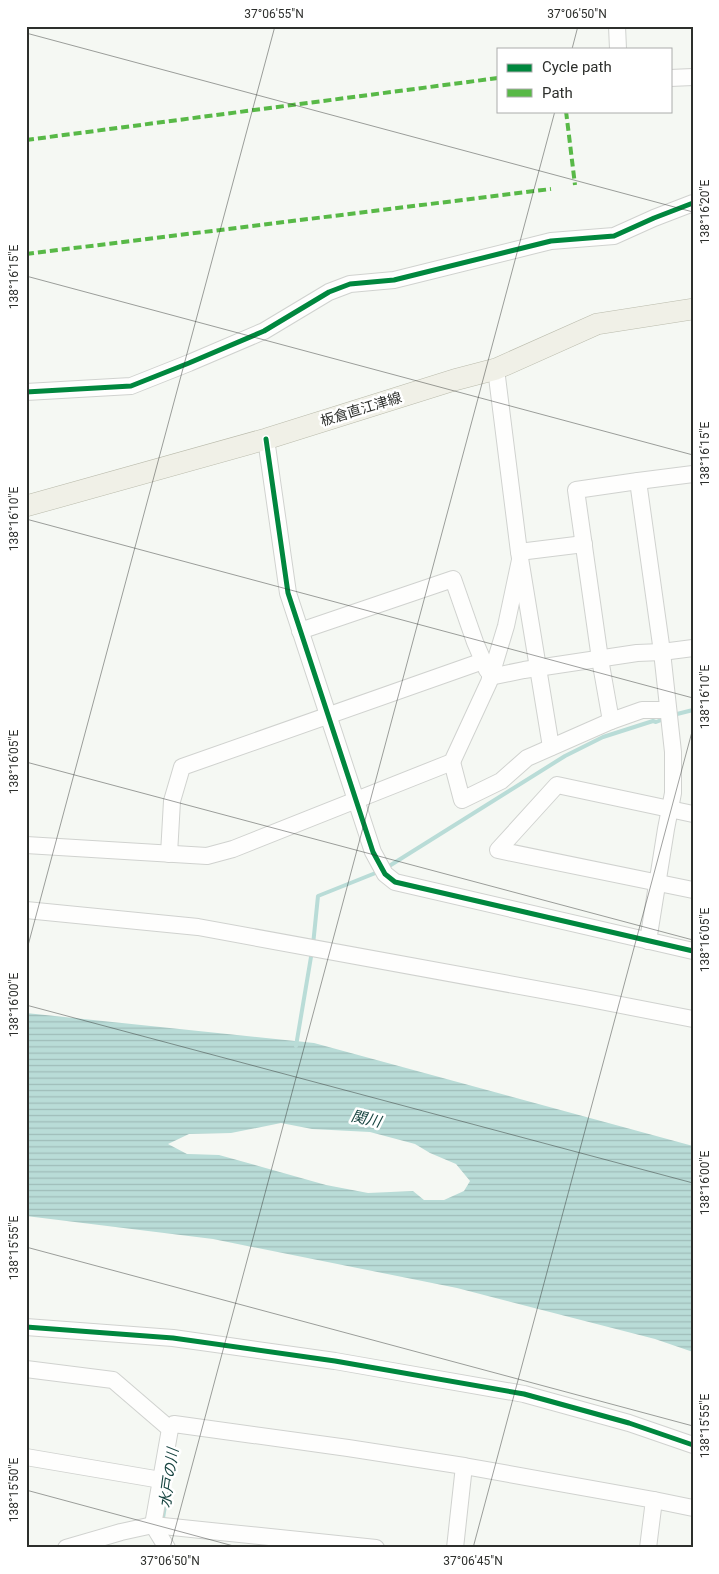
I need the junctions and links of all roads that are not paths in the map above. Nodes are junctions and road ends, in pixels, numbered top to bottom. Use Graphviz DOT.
graph roads {
  1 [pos="617,26"];
  2 [pos="618,48"];
  3 [pos="693,77"];
  4 [pos="672,78"];
  5 [pos="693,203"];
  6 [pos="693,309"];
  7 [pos="496,369"];
  8 [pos="26,392"];
  9 [pos="266,439"];
  10 [pos="693,474"];
  11 [pos="638,481"];
  12 [pos="26,506"];
  13 [pos="584,544"];
  14 [pos="520,556"];
  15 [pos="300,631"];
  16 [pos="693,648"];
  17 [pos="662,652"];
  18 [pos="600,658"];
  19 [pos="483,661"];
  20 [pos="537,668"];
  21 [pos="490,677"];
  22 [pos="668,710"];
  23 [pos="328,715"];
  24 [pos="611,721"];
  25 [pos="551,747"];
  26 [pos="452,762"];
  27 [pos="355,800"];
  28 [pos="670,810"];
  29 [pos="693,814"];
  30 [pos="26,845"];
  31 [pos="168,854"];
  32 [pos="658,882"];
  33 [pos="693,890"];
  34 [pos="26,910"];
  35 [pos="648,941"];
  36 [pos="693,952"];
  37 [pos="693,1020"];
  38 [pos="26,1327"];
  39 [pos="26,1370"];
  40 [pos="170,1429"];
  41 [pos="693,1445"];
  42 [pos="26,1457"];
  43 [pos="464,1466"];
  44 [pos="161,1480"];
  45 [pos="654,1500"];
  46 [pos="693,1508"];
  47 [pos="153,1525"];
  48 [pos="66,1548"];
  49 [pos="167,1548"];
  50 [pos="376,1548"];
  51 [pos="455,1548"];
  52 [pos="648,1548"];
  1 -- 2 [label="street"];
  3 -- 4 [label="street"];
  5 -- 8 [label="street"];
  6 -- 7 [label="main road, 板倉直江津線"];
  7 -- 9 [label="main road, 板倉直江津線"];
  7 -- 14 [label="street"];
  9 -- 12 [label="main road, 板倉直江津線"];
  9 -- 15 [label="street"];
  10 -- 11 [label="street"];
  11 -- 13 [label="street"];
  11 -- 17 [label="street"];
  13 -- 14 [label="street"];
  13 -- 18 [label="street"];
  14 -- 20 [label="street"];
  14 -- 21 [label="street"];
  15 -- 19 [label="street"];
  15 -- 23 [label="street"];
  16 -- 17 [label="street"];
  17 -- 18 [label="street"];
  17 -- 22 [label="street"];
  18 -- 20 [label="street"];
  18 -- 24 [label="street"];
  19 -- 21 [label="street"];
  19 -- 23 [label="street"];
  20 -- 21 [label="street"];
  20 -- 25 [label="street"];
  21 -- 26 [label="street"];
  22 -- 24 [label="street"];
  22 -- 28 [label="street"];
  23 -- 27 [label="street"];
  23 -- 31 [label="street"];
  24 -- 25 [label="street"];
  25 -- 26 [label="street"];
  26 -- 27 [label="street"];
  27 -- 31 [label="street"];
  27 -- 35 [label="street"];
  28 -- 29 [label="street"];
  28 -- 32 [label="street"];
  28 -- 32 [label="street"];
  30 -- 31 [label="street"];
  32 -- 33 [label="street"];
  32 -- 35 [label="street"];
  34 -- 37 [label="street"];
  35 -- 36 [label="street"];
  38 -- 41 [label="street"];
  39 -- 40 [label="street"];
  40 -- 43 [label="street"];
  40 -- 44 [label="street"];
  42 -- 44 [label="street"];
  43 -- 45 [label="street"];
  43 -- 51 [label="street"];
  44 -- 47 [label="street"];
  45 -- 46 [label="street"];
  45 -- 52 [label="street"];
  47 -- 48 [label="street"];
  47 -- 49 [label="street"];
  47 -- 50 [label="street"];
}
